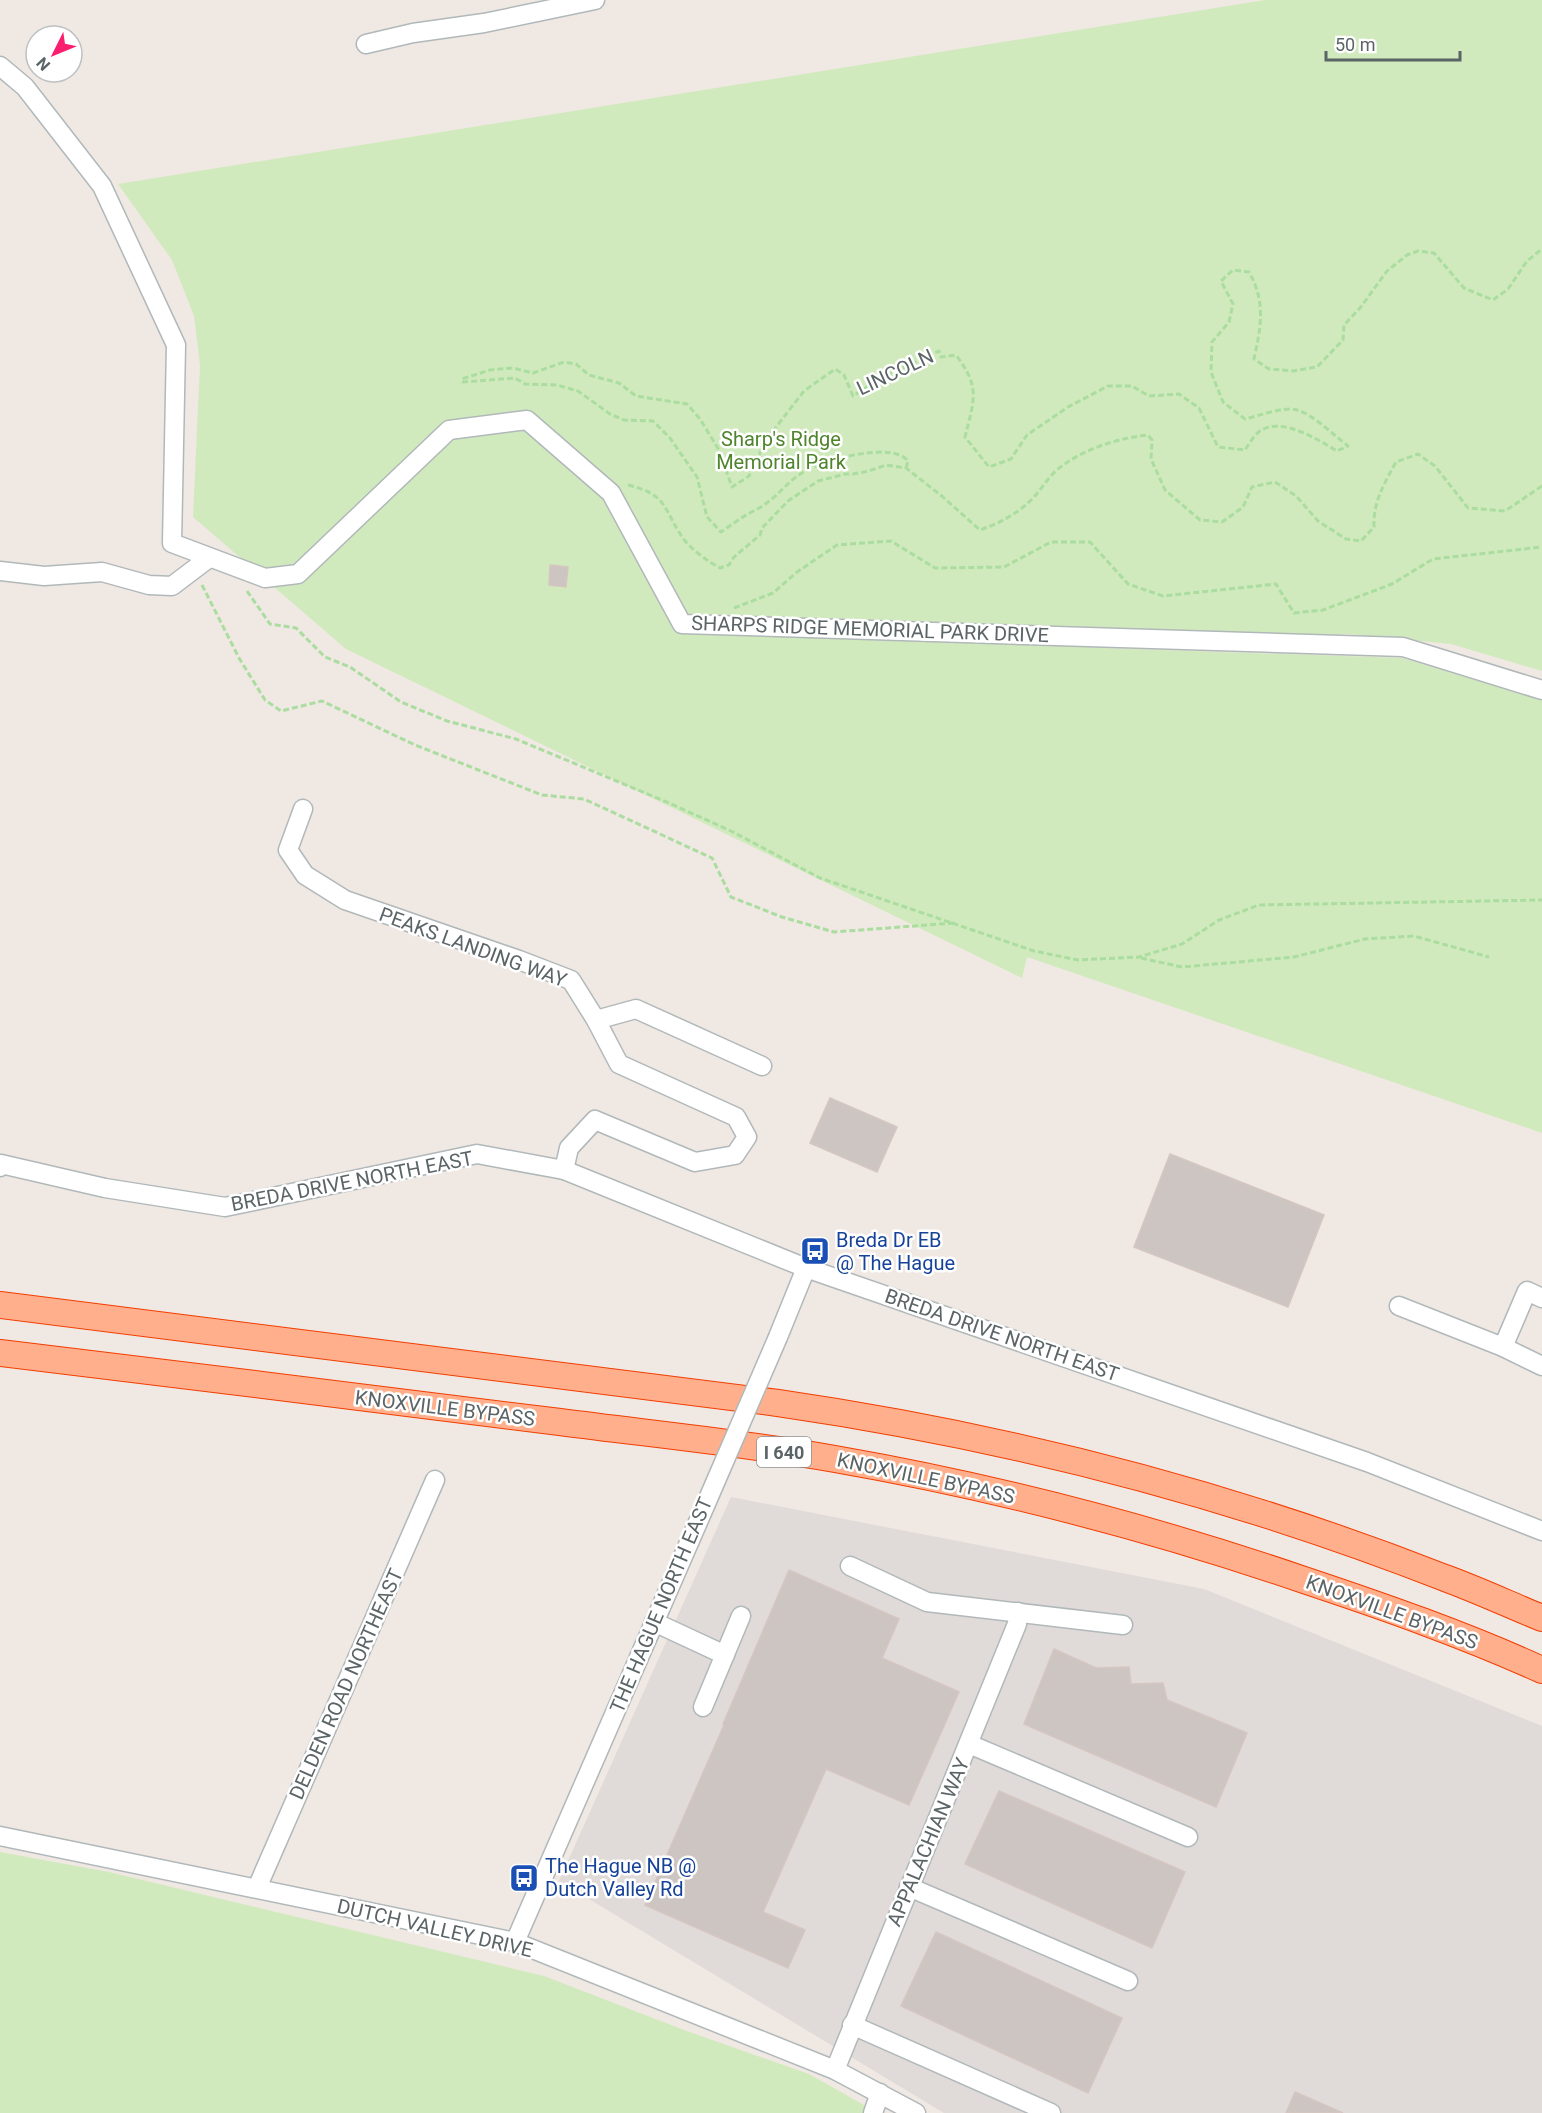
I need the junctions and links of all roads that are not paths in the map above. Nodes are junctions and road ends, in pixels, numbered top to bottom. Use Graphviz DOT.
graph roads {
  1 [pos="595,0"];
  2 [pos="366,44"];
  3 [pos="0,66"];
  4 [pos="209,558"];
  5 [pos="0,571"];
  6 [pos="1542,690"];
  7 [pos="303,809"];
  8 [pos="596,1020"];
  9 [pos="762,1066"];
  10 [pos="1,1165"];
  11 [pos="564,1170"];
  12 [pos="806,1268"];
  13 [pos="1542,1298"];
  14 [pos="0,1305"];
  15 [pos="1399,1306"];
  16 [pos="1503,1347"];
  17 [pos="0,1353"];
  18 [pos="1542,1366"];
  19 [pos="435,1480"];
  20 [pos="1542,1531"];
  21 [pos="849,1566"];
  22 [pos="1018,1612"];
  23 [pos="741,1616"];
  24 [pos="1542,1618"];
  25 [pos="654,1622"];
  26 [pos="1123,1624"];
  27 [pos="725,1654"];
  28 [pos="1542,1670"];
  29 [pos="703,1707"];
  30 [pos="969,1744"];
  31 [pos="0,1836"];
  32 [pos="1188,1838"];
  33 [pos="909,1887"];
  34 [pos="257,1888"];
  35 [pos="515,1942"];
  36 [pos="1128,1981"];
  37 [pos="852,2025"];
  38 [pos="835,2070"];
  39 [pos="880,2093"];
  40 [pos="873,2113"];
  41 [pos="916,2113"];
  42 [pos="1051,2113"];
  1 -- 2 [label="street"];
  3 -- 4 [label="street, SHARPS RIDGE MEMORIAL PARK DRIVE"];
  4 -- 5 [label="street"];
  4 -- 6 [label="street, SHARPS RIDGE MEMORIAL PARK DRIVE"];
  7 -- 8 [label="street, PEAKS LANDING WAY"];
  8 -- 9 [label="street"];
  8 -- 11 [label="street, PEAKS LANDING WAY"];
  10 -- 11 [label="street, BREDA DRIVE NORTH EAST"];
  11 -- 12 [label="street, BREDA DRIVE NORTH EAST"];
  12 -- 20 [label="street, BREDA DRIVE NORTH EAST"];
  12 -- 25 [label="street, THE HAGUE NORTH EAST, bridge"];
  13 -- 16 [label="street"];
  14 -- 24 [label="highway, I 640"];
  15 -- 16 [label="street"];
  16 -- 18 [label="street"];
  17 -- 28 [label="highway, KNOXVILLE BYPASS / I 640"];
  19 -- 34 [label="street, DELDEN ROAD NORTHEAST"];
  21 -- 22 [label="street"];
  22 -- 26 [label="street"];
  22 -- 30 [label="street, APPALACHIAN WAY"];
  23 -- 27 [label="street"];
  25 -- 27 [label="street"];
  25 -- 35 [label="street, THE HAGUE NORTH EAST"];
  27 -- 29 [label="street"];
  30 -- 32 [label="street"];
  30 -- 33 [label="street, APPALACHIAN WAY"];
  31 -- 34 [label="street, DUTCH VALLEY DRIVE"];
  33 -- 36 [label="street"];
  33 -- 37 [label="street, APPALACHIAN WAY"];
  34 -- 35 [label="street, DUTCH VALLEY DRIVE"];
  35 -- 38 [label="street, DUTCH VALLEY DRIVE"];
  37 -- 38 [label="street, APPALACHIAN WAY"];
  37 -- 42 [label="street"];
  38 -- 39 [label="street, DUTCH VALLEY DRIVE"];
  39 -- 40 [label="street"];
  39 -- 41 [label="street, DUTCH VALLEY DRIVE"];
}
